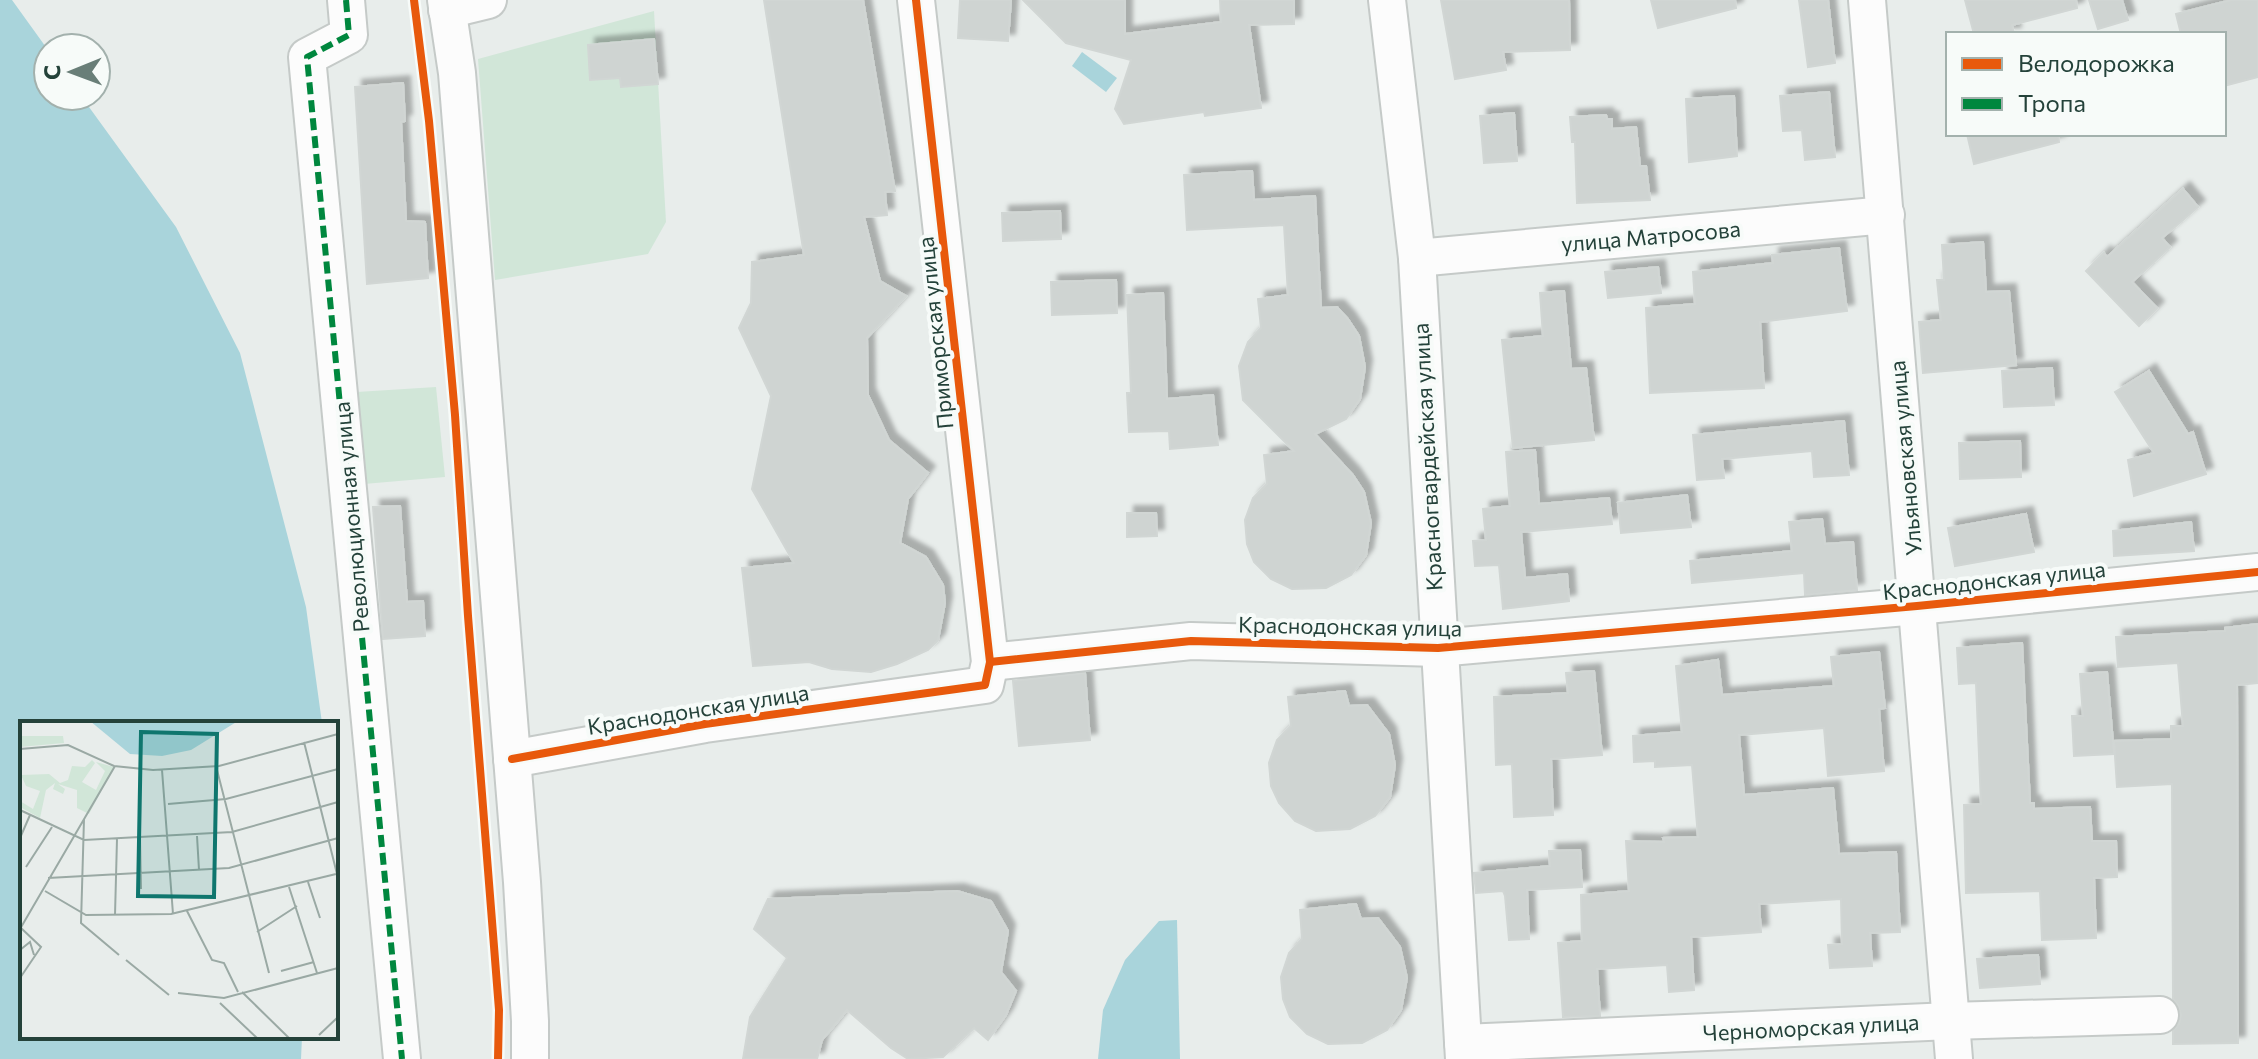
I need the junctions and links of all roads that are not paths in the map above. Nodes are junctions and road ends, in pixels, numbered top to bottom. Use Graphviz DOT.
graph roads {
  1 [pos="346,0"];
  2 [pos="488,0"];
  3 [pos="916,0"];
  4 [pos="1387,0"];
  5 [pos="1867,0"];
  6 [pos="446,5"];
  7 [pos="1886,215"];
  8 [pos="1417,258"];
  9 [pos="2258,572"];
  10 [pos="1917,606"];
  11 [pos="1438,648"];
  12 [pos="990,662"];
  13 [pos="512,759"];
  14 [pos="2160,1015"];
  15 [pos="1950,1021"];
  16 [pos="1463,1051"];
  17 [pos="402,1059"];
  18 [pos="530,1059"];
  19 [pos="1954,1059"];
  1 -- 17 [label="street, Революционная улица"];
  2 -- 6 [label="street"];
  3 -- 12 [label="street, Приморская улица"];
  4 -- 8 [label="street, Красногвардейская улица"];
  5 -- 7 [label="street, Ульяновская улица"];
  6 -- 13 [label="street"];
  7 -- 8 [label="street, улица Матросова"];
  7 -- 10 [label="street, Ульяновская улица"];
  8 -- 11 [label="street, Красногвардейская улица"];
  9 -- 10 [label="street, Краснодонская улица"];
  10 -- 11 [label="street, Краснодонская улица"];
  10 -- 15 [label="street, Ульяновская улица"];
  11 -- 12 [label="street, Краснодонская улица"];
  11 -- 16 [label="street, Красногвардейская улица"];
  12 -- 13 [label="street, Краснодонская улица"];
  13 -- 18 [label="street"];
  14 -- 15 [label="street, Черноморская улица"];
  15 -- 16 [label="street, Черноморская улица"];
  15 -- 19 [label="street, Ульяновская улица"];
}
